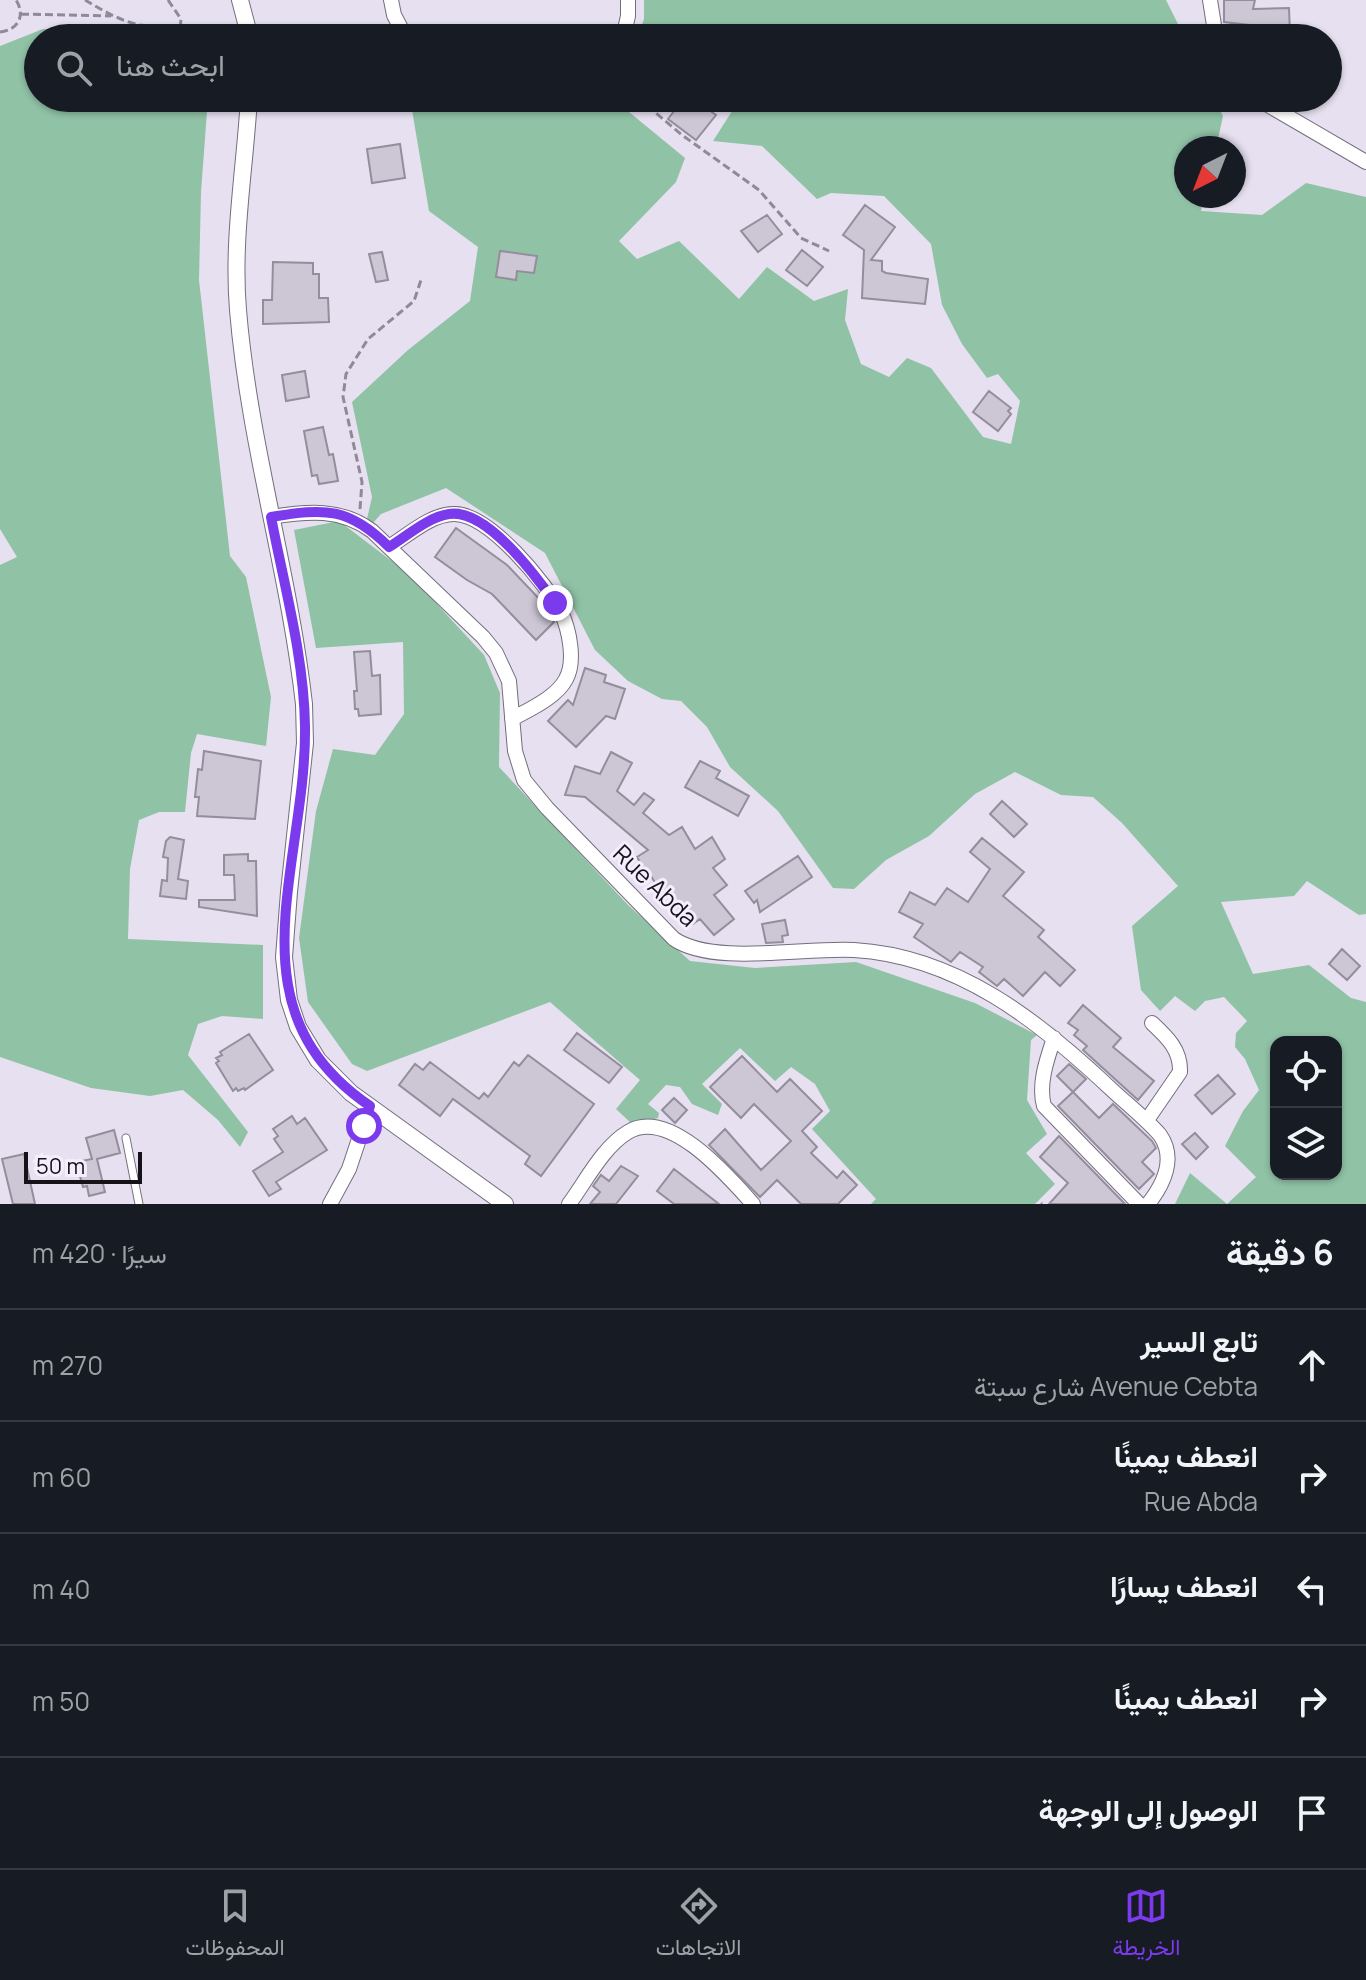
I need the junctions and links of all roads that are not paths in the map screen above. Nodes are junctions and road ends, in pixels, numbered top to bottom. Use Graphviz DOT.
graph roads {
  1 [pos="240,0"];
  2 [pos="391,0"];
  3 [pos="628,0"];
  4 [pos="1210,0"];
  5 [pos="246,24"];
  6 [pos="399,24"];
  7 [pos="626,24"];
  8 [pos="1214,24"];
  9 [pos="248,112"];
  10 [pos="1280,112"];
  11 [pos="1366,162"];
  12 [pos="271,517"];
  13 [pos="389,547"];
  14 [pos="512,719"];
  15 [pos="1152,1023"];
  16 [pos="1054,1038"];
  17 [pos="370,1106"];
  18 [pos="1147,1120"];
  19 [pos="126,1138"];
  20 [pos="498,1202"];
  21 [pos="139,1204"];
  22 [pos="330,1204"];
  23 [pos="569,1204"];
  24 [pos="753,1204"];
  25 [pos="1139,1204"];
  26 [pos="1148,1204"];
  1 -- 5 [label="street"];
  2 -- 6 [label="street"];
  3 -- 7 [label="street"];
  4 -- 8 [label="street"];
  9 -- 12 [label="street"];
  10 -- 11 [label="street"];
  12 -- 13 [label="street, Rue Abda"];
  12 -- 17 [label="street"];
  13 -- 14 [label="street, Rue Abda"];
  13 -- 14 [label="street"];
  14 -- 16 [label="street, Rue Abda"];
  15 -- 18 [label="street"];
  16 -- 18 [label="street, Rue Abda"];
  16 -- 25 [label="street"];
  17 -- 20 [label="street"];
  17 -- 22 [label="street"];
  18 -- 26 [label="street, Rue Abda"];
  19 -- 21 [label="lane"];
  23 -- 24 [label="street"];
}
